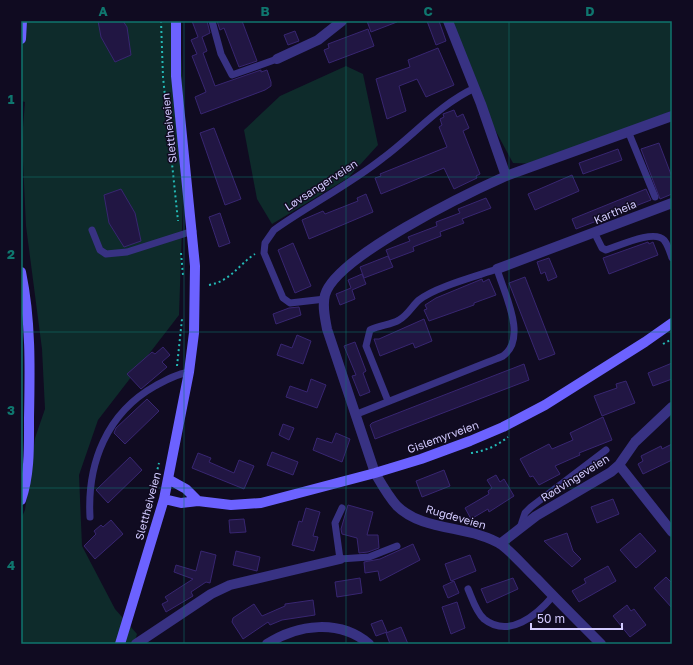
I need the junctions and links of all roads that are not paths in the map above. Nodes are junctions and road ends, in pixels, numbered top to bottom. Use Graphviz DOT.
graph roads {
  1 [pos="22,21"];
  2 [pos="176,21"];
  3 [pos="212,21"];
  4 [pos="342,21"];
  5 [pos="448,21"];
  6 [pos="21,39"];
  7 [pos="277,59"];
  8 [pos="475,88"];
  9 [pos="672,116"];
  10 [pos="628,132"];
  11 [pos="506,176"];
  12 [pos="655,197"];
  13 [pos="672,203"];
  14 [pos="92,230"];
  15 [pos="193,231"];
  16 [pos="594,232"];
  17 [pos="672,258"];
  18 [pos="497,269"];
  19 [pos="21,272"];
  20 [pos="325,299"];
  21 [pos="672,323"];
  22 [pos="189,372"];
  23 [pos="388,401"];
  24 [pos="672,406"];
  25 [pos="357,414"];
  26 [pos="606,450"];
  27 [pos="619,464"];
  28 [pos="376,473"];
  29 [pos="168,479"];
  30 [pos="164,499"];
  31 [pos="21,500"];
  32 [pos="198,501"];
  33 [pos="342,508"];
  34 [pos="90,517"];
  35 [pos="520,528"];
  36 [pos="672,532"];
  37 [pos="500,544"];
  38 [pos="397,546"];
  39 [pos="340,559"];
  40 [pos="468,589"];
  41 [pos="553,596"];
  42 [pos="120,644"];
  43 [pos="136,644"];
  44 [pos="267,644"];
  45 [pos="369,644"];
  46 [pos="601,644"];
  1 -- 6 [label="street"];
  2 -- 15 [label="street, Slettheiveien"];
  3 -- 7 [label="lane"];
  4 -- 7 [label="street"];
  5 -- 8 [label="street"];
  8 -- 11 [label="street"];
  8 -- 20 [label="lane, Løvsangerveien"];
  9 -- 10 [label="street"];
  10 -- 11 [label="street"];
  10 -- 12 [label="lane"];
  11 -- 20 [label="street"];
  13 -- 16 [label="street, Kartheia"];
  14 -- 15 [label="lane"];
  15 -- 22 [label="street, Slettheiveien"];
  16 -- 17 [label="lane, Kartheia"];
  16 -- 18 [label="street"];
  18 -- 23 [label="lane"];
  18 -- 23 [label="lane"];
  19 -- 31 [label="street"];
  20 -- 25 [label="street"];
  21 -- 28 [label="street, Gislemyrveien"];
  22 -- 29 [label="street, Slettheiveien"];
  22 -- 34 [label="lane"];
  23 -- 25 [label="lane"];
  24 -- 27 [label="street, Rødvingeveien"];
  25 -- 28 [label="street"];
  26 -- 35 [label="lane"];
  27 -- 35 [label="street, Rødvingeveien"];
  27 -- 36 [label="street"];
  28 -- 32 [label="street, Gislemyrveien"];
  28 -- 37 [label="street, Rugdeveien"];
  29 -- 30 [label="street, Slettheiveien"];
  29 -- 32 [label="street"];
  30 -- 32 [label="street, Gislemyrveien"];
  30 -- 42 [label="street, Slettheiveien"];
  33 -- 39 [label="lane"];
  35 -- 37 [label="street, Rødvingeveien"];
  37 -- 41 [label="street, Rugdeveien"];
  38 -- 39 [label="lane"];
  39 -- 43 [label="street"];
  40 -- 41 [label="lane"];
  41 -- 46 [label="street, Rugdeveien"];
  44 -- 45 [label="street"];
}
